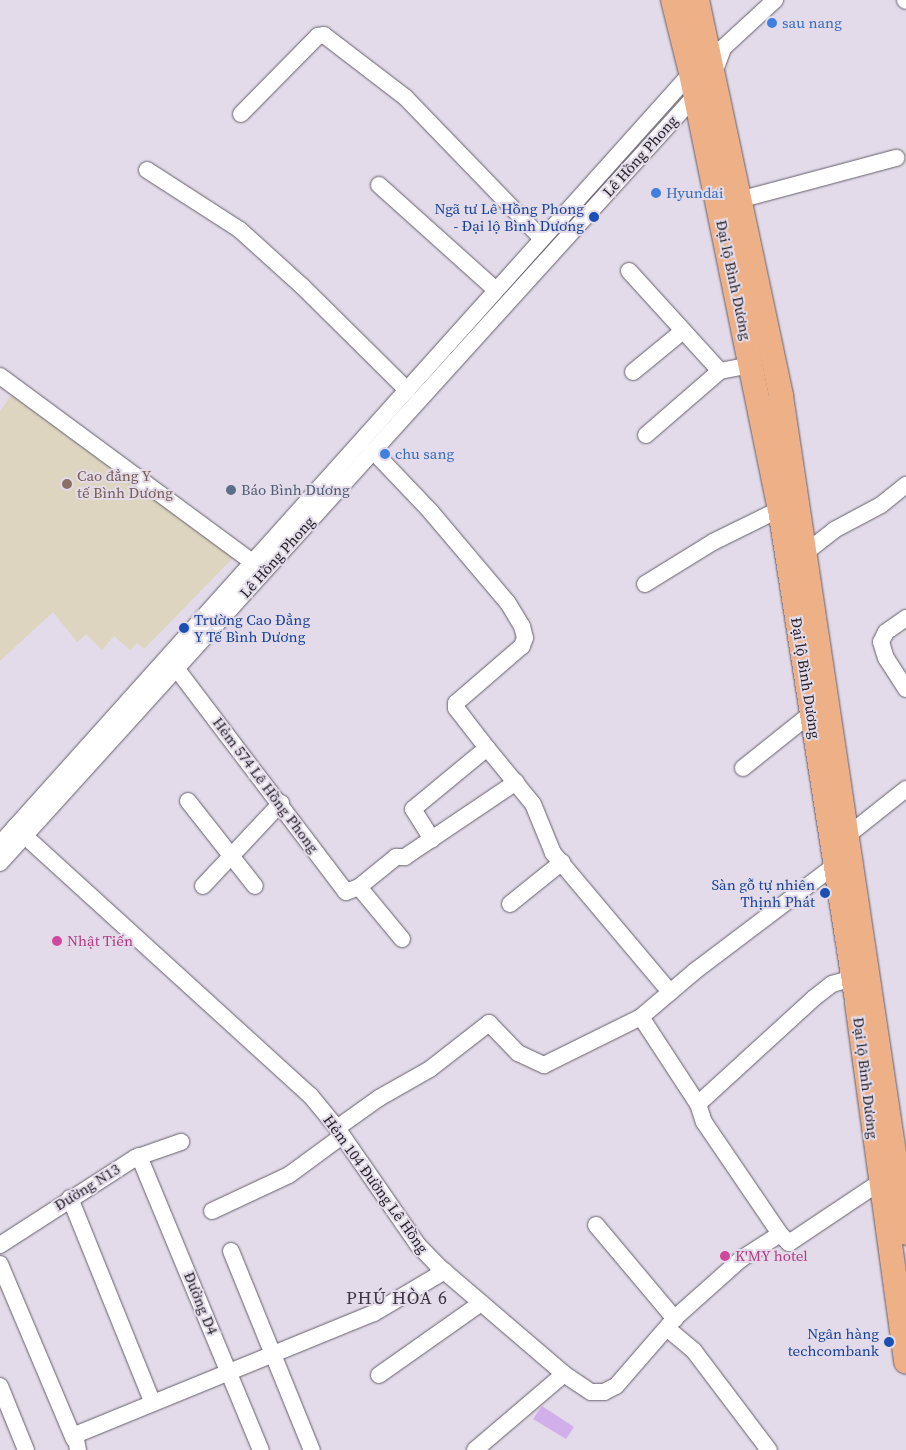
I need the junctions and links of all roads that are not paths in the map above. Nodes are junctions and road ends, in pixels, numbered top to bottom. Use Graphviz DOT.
graph roads {
  1 [pos="673,0"];
  2 [pos="697,0"];
  3 [pos="775,0"];
  4 [pos="716,51"];
  5 [pos="700,82"];
  6 [pos="241,114"];
  7 [pos="896,158"];
  8 [pos="147,170"];
  9 [pos="379,185"];
  10 [pos="739,200"];
  11 [pos="541,238"];
  12 [pos="629,271"];
  13 [pos="496,290"];
  14 [pos="683,330"];
  15 [pos="751,365"];
  16 [pos="720,371"];
  17 [pos="633,372"];
  18 [pos="0,376"];
  19 [pos="407,390"];
  20 [pos="646,435"];
  21 [pos="374,451"];
  22 [pos="906,485"];
  23 [pos="780,509"];
  24 [pos="805,553"];
  25 [pos="254,563"];
  26 [pos="645,584"];
  27 [pos="906,618"];
  28 [pos="176,668"];
  29 [pos="906,689"];
  30 [pos="812,713"];
  31 [pos="487,748"];
  32 [pos="743,768"];
  33 [pos="516,782"];
  34 [pos="906,789"];
  35 [pos="188,801"];
  36 [pos="281,803"];
  37 [pos="20,831"];
  38 [pos="848,835"];
  39 [pos="432,840"];
  40 [pos="0,844"];
  41 [pos="232,855"];
  42 [pos="562,862"];
  43 [pos="0,863"];
  44 [pos="835,865"];
  45 [pos="202,886"];
  46 [pos="255,886"];
  47 [pos="359,887"];
  48 [pos="510,904"];
  49 [pos="402,939"];
  50 [pos="853,978"];
  51 [pos="670,992"];
  52 [pos="641,1017"];
  53 [pos="698,1104"];
  54 [pos="340,1132"];
  55 [pos="181,1142"];
  56 [pos="139,1156"];
  57 [pos="895,1173"];
  58 [pos="70,1198"];
  59 [pos="212,1211"];
  60 [pos="596,1225"];
  61 [pos="906,1233"];
  62 [pos="780,1234"];
  63 [pos="0,1245"];
  64 [pos="231,1251"];
  65 [pos="0,1264"];
  66 [pos="445,1271"];
  67 [pos="481,1303"];
  68 [pos="671,1324"];
  69 [pos="274,1355"];
  70 [pos="906,1362"];
  71 [pos="230,1372"];
  72 [pos="564,1374"];
  73 [pos="379,1375"];
  74 [pos="0,1386"];
  75 [pos="154,1404"];
  76 [pos="76,1444"];
  77 [pos="26,1450"];
  78 [pos="261,1450"];
  79 [pos="312,1450"];
  80 [pos="475,1450"];
  81 [pos="769,1450"];
  1 -- 5 [label="highway, Đại lộ Bình Dương"];
  2 -- 4 [label="highway, Đại lộ Bình Dương"];
  3 -- 4 [label="street"];
  4 -- 5 [label="highway, Đại lộ Bình Dương"];
  5 -- 10 [label="highway, Đại lộ Bình Dương"];
  5 -- 11 [label="street, Lê Hồng Phong"];
  5 -- 15 [label="highway, Đại lộ Bình Dương"];
  5 -- 21 [label="street, Lê Hồng Phong"];
  6 -- 11 [label="street"];
  7 -- 10 [label="street"];
  8 -- 19 [label="street"];
  9 -- 13 [label="street"];
  10 -- 24 [label="highway, Đại lộ Bình Dương"];
  11 -- 13 [label="street, Lê Hồng Phong"];
  12 -- 14 [label="street"];
  13 -- 19 [label="street, Lê Hồng Phong"];
  14 -- 16 [label="street"];
  14 -- 17 [label="street"];
  15 -- 16 [label="street"];
  15 -- 23 [label="highway, Đại lộ Bình Dương"];
  16 -- 20 [label="street"];
  18 -- 25 [label="street"];
  19 -- 25 [label="street, Lê Hồng Phong"];
  21 -- 28 [label="street, Lê Hồng Phong"];
  21 -- 31 [label="street"];
  22 -- 24 [label="street"];
  23 -- 26 [label="street"];
  23 -- 30 [label="highway, Đại lộ Bình Dương"];
  24 -- 38 [label="highway, Đại lộ Bình Dương"];
  25 -- 37 [label="street, Lê Hồng Phong"];
  27 -- 29 [label="street"];
  28 -- 36 [label="street, Hẻm 574 Lê Hồng Phong"];
  28 -- 37 [label="street, Lê Hồng Phong"];
  30 -- 32 [label="street"];
  30 -- 44 [label="highway, Đại lộ Bình Dương"];
  31 -- 33 [label="street"];
  31 -- 39 [label="street"];
  33 -- 39 [label="street"];
  33 -- 42 [label="street"];
  34 -- 38 [label="street"];
  35 -- 41 [label="street"];
  36 -- 41 [label="street"];
  36 -- 47 [label="street, Hẻm 574 Lê Hồng Phong"];
  37 -- 40 [label="street, Lê Hồng Phong"];
  37 -- 43 [label="street, Lê Hồng Phong"];
  37 -- 54 [label="street, Hẻm 104 Đường Lê Hồng"];
  38 -- 57 [label="highway, Đại lộ Bình Dương"];
  39 -- 47 [label="street"];
  41 -- 45 [label="street"];
  41 -- 46 [label="street"];
  42 -- 48 [label="street"];
  42 -- 51 [label="street"];
  44 -- 50 [label="highway, Đại lộ Bình Dương"];
  44 -- 51 [label="street"];
  47 -- 49 [label="street"];
  50 -- 53 [label="street"];
  50 -- 57 [label="highway, Đại lộ Bình Dương"];
  51 -- 52 [label="street"];
  52 -- 53 [label="street"];
  52 -- 54 [label="street"];
  53 -- 62 [label="street"];
  54 -- 59 [label="street"];
  54 -- 66 [label="street, Hẻm 104 Đường Lê Hồng"];
  55 -- 56 [label="street, Đường N13"];
  56 -- 58 [label="street, Đường N13"];
  56 -- 71 [label="street, Đường D4"];
  57 -- 61 [label="highway, Đại lộ Bình Dương"];
  57 -- 62 [label="street"];
  57 -- 70 [label="highway, Đại lộ Bình Dương"];
  58 -- 63 [label="street, Đường N13"];
  58 -- 75 [label="street"];
  60 -- 68 [label="street"];
  62 -- 68 [label="street, Hẻm 104 Đường Lê Hồng"];
  64 -- 69 [label="street"];
  65 -- 76 [label="street"];
  66 -- 67 [label="street, Hẻm 104 Đường Lê Hồng"];
  66 -- 69 [label="street"];
  67 -- 72 [label="street, Hẻm 104 Đường Lê Hồng"];
  67 -- 73 [label="street"];
  68 -- 72 [label="street, Hẻm 104 Đường Lê Hồng"];
  68 -- 81 [label="street"];
  69 -- 71 [label="street"];
  69 -- 79 [label="street"];
  71 -- 75 [label="street"];
  71 -- 78 [label="street, Đường D4"];
  72 -- 80 [label="street"];
  74 -- 77 [label="street"];
  75 -- 76 [label="street"];
}
